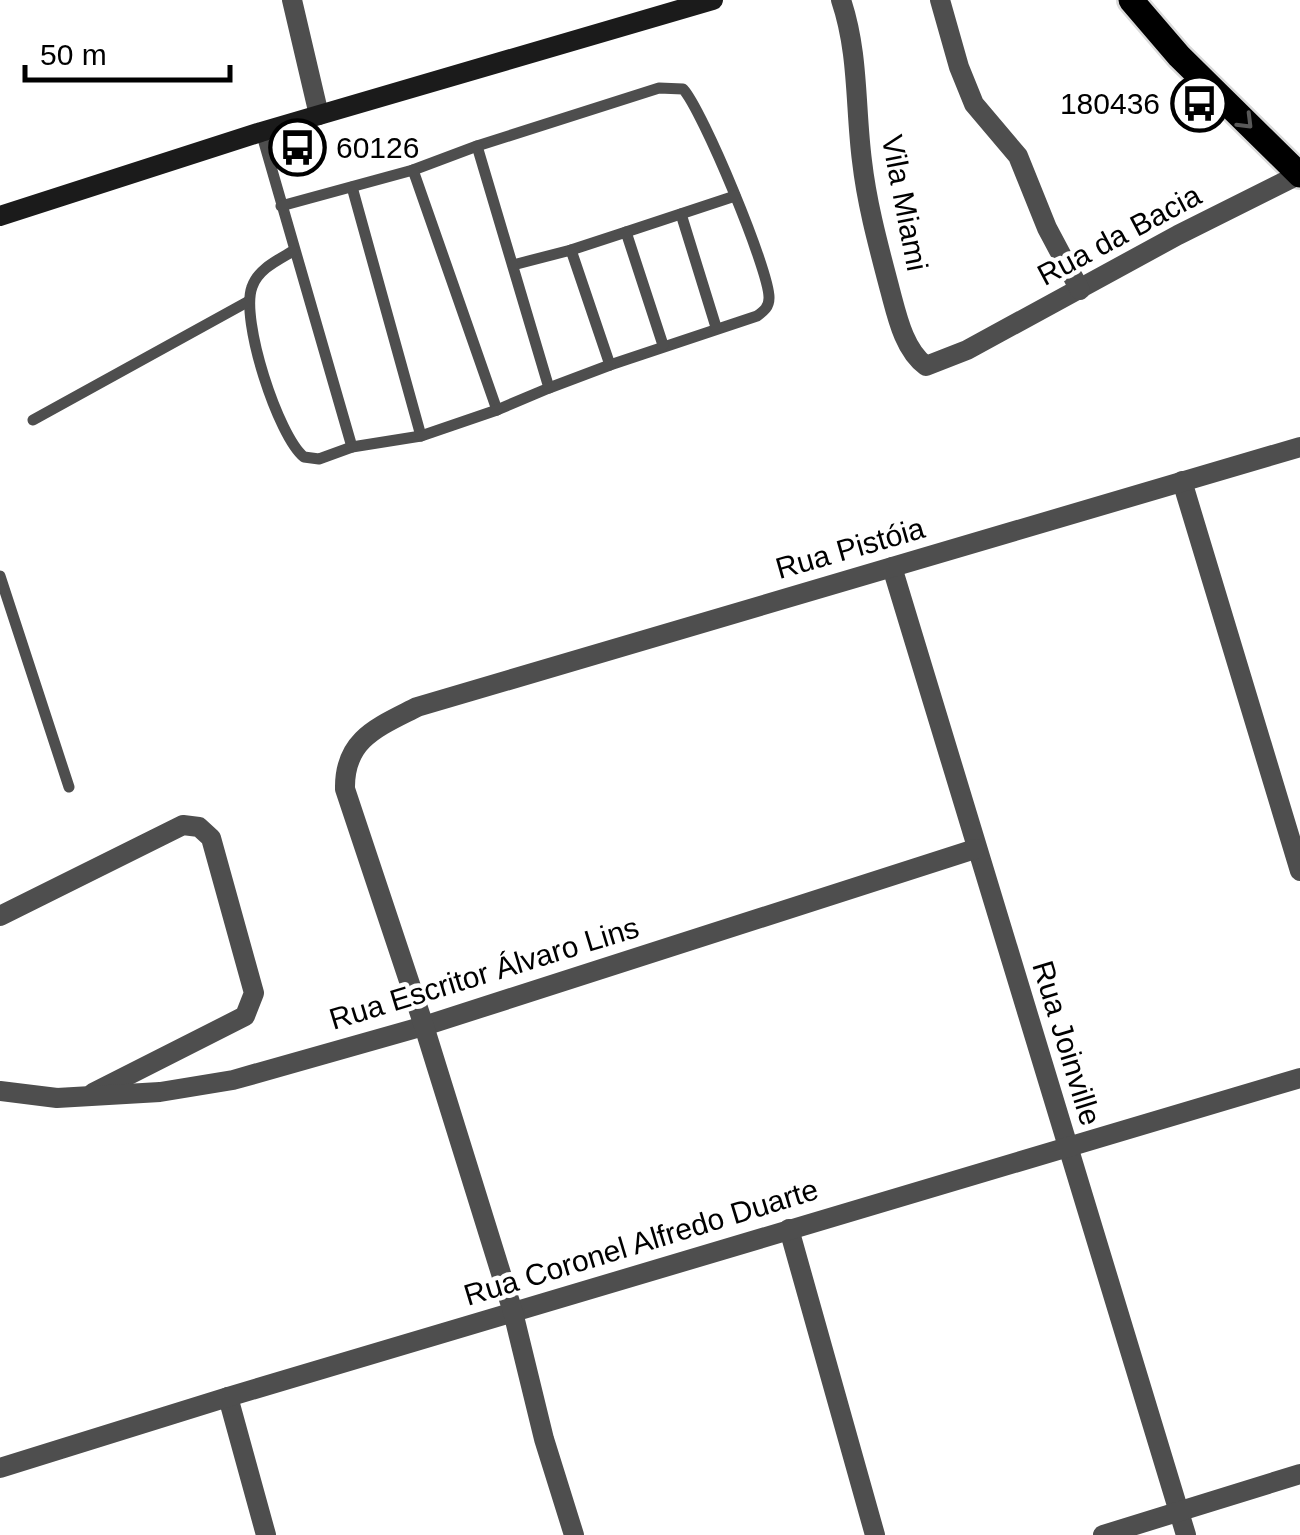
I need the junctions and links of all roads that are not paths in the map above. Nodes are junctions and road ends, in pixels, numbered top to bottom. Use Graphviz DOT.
graph roads {
  1 [pos="292,0"];
  2 [pos="713,0"];
  3 [pos="841,0"];
  4 [pos="940,0"];
  5 [pos="1131,0"];
  6 [pos="319,115"];
  7 [pos="261,132"];
  8 [pos="477,146"];
  9 [pos="413,170"];
  10 [pos="1300,174"];
  11 [pos="352,188"];
  12 [pos="735,196"];
  13 [pos="281,206"];
  14 [pos="682,214"];
  15 [pos="0,216"];
  16 [pos="626,232"];
  17 [pos="571,250"];
  18 [pos="293,251"];
  19 [pos="512,265"];
  20 [pos="1080,290"];
  21 [pos="249,301"];
  22 [pos="716,328"];
  23 [pos="663,346"];
  24 [pos="967,350"];
  25 [pos="610,365"];
  26 [pos="549,388"];
  27 [pos="496,410"];
  28 [pos="32,420"];
  29 [pos="421,436"];
  30 [pos="352,447"];
  31 [pos="1300,447"];
  32 [pos="1182,481"];
  33 [pos="892,568"];
  34 [pos="0,576"];
  35 [pos="68,787"];
  36 [pos="975,849"];
  37 [pos="1300,871"];
  38 [pos="0,916"];
  39 [pos="424,1026"];
  40 [pos="1300,1078"];
  41 [pos="0,1091"];
  42 [pos="85,1097"];
  43 [pos="1068,1147"];
  44 [pos="789,1228"];
  45 [pos="513,1312"];
  46 [pos="228,1396"];
  47 [pos="0,1468"];
  48 [pos="1300,1474"];
  49 [pos="1179,1513"];
  50 [pos="266,1535"];
  51 [pos="574,1535"];
  52 [pos="874,1535"];
  53 [pos="1103,1535"];
  54 [pos="1186,1535"];
  1 -- 6 [label="street"];
  2 -- 6 [label="main road"];
  3 -- 24 [label="street, Vila Miami"];
  4 -- 20 [label="street"];
  5 -- 10 [label="main road, one-way"];
  6 -- 7 [label="main road"];
  7 -- 13 [label="lane"];
  7 -- 15 [label="main road"];
  8 -- 9 [label="lane"];
  8 -- 12 [label="lane"];
  8 -- 19 [label="lane"];
  9 -- 11 [label="lane"];
  9 -- 27 [label="lane"];
  10 -- 20 [label="street, Rua da Bacia"];
  11 -- 13 [label="lane"];
  11 -- 29 [label="lane"];
  12 -- 14 [label="lane"];
  12 -- 22 [label="lane"];
  13 -- 18 [label="lane"];
  14 -- 16 [label="lane"];
  14 -- 22 [label="lane"];
  16 -- 17 [label="lane"];
  16 -- 23 [label="lane"];
  17 -- 19 [label="lane"];
  17 -- 25 [label="lane"];
  18 -- 21 [label="lane"];
  18 -- 30 [label="lane"];
  19 -- 26 [label="lane"];
  20 -- 24 [label="street, Rua da Bacia"];
  21 -- 28 [label="lane"];
  21 -- 30 [label="lane"];
  22 -- 23 [label="lane"];
  23 -- 25 [label="lane"];
  25 -- 26 [label="lane"];
  26 -- 27 [label="lane"];
  27 -- 29 [label="lane"];
  29 -- 30 [label="lane"];
  31 -- 32 [label="street, Rua Pistóia"];
  32 -- 33 [label="street, Rua Pistóia"];
  32 -- 37 [label="street"];
  33 -- 36 [label="street, Rua Joinville"];
  33 -- 39 [label="street, Rua Pistóia"];
  34 -- 35 [label="lane"];
  36 -- 39 [label="street, Rua Escritor Álvaro Lins"];
  36 -- 43 [label="street, Rua Joinville"];
  38 -- 42 [label="street"];
  39 -- 42 [label="street, Rua Escritor Álvaro Lins"];
  39 -- 45 [label="street, Rua Pistóia"];
  40 -- 43 [label="street, Rua Coronel Alfredo Duarte"];
  41 -- 42 [label="street, Rua Escritor Álvaro Lins"];
  43 -- 44 [label="street, Rua Coronel Alfredo Duarte"];
  43 -- 49 [label="street, Rua Joinville"];
  44 -- 45 [label="street, Rua Coronel Alfredo Duarte"];
  44 -- 52 [label="street"];
  45 -- 46 [label="street, Rua Coronel Alfredo Duarte"];
  45 -- 51 [label="street, Rua Pistóia"];
  46 -- 47 [label="street, Rua Coronel Alfredo Duarte"];
  46 -- 50 [label="street"];
  48 -- 49 [label="street"];
  49 -- 53 [label="street"];
  49 -- 54 [label="street, Rua Joinville"];
}
